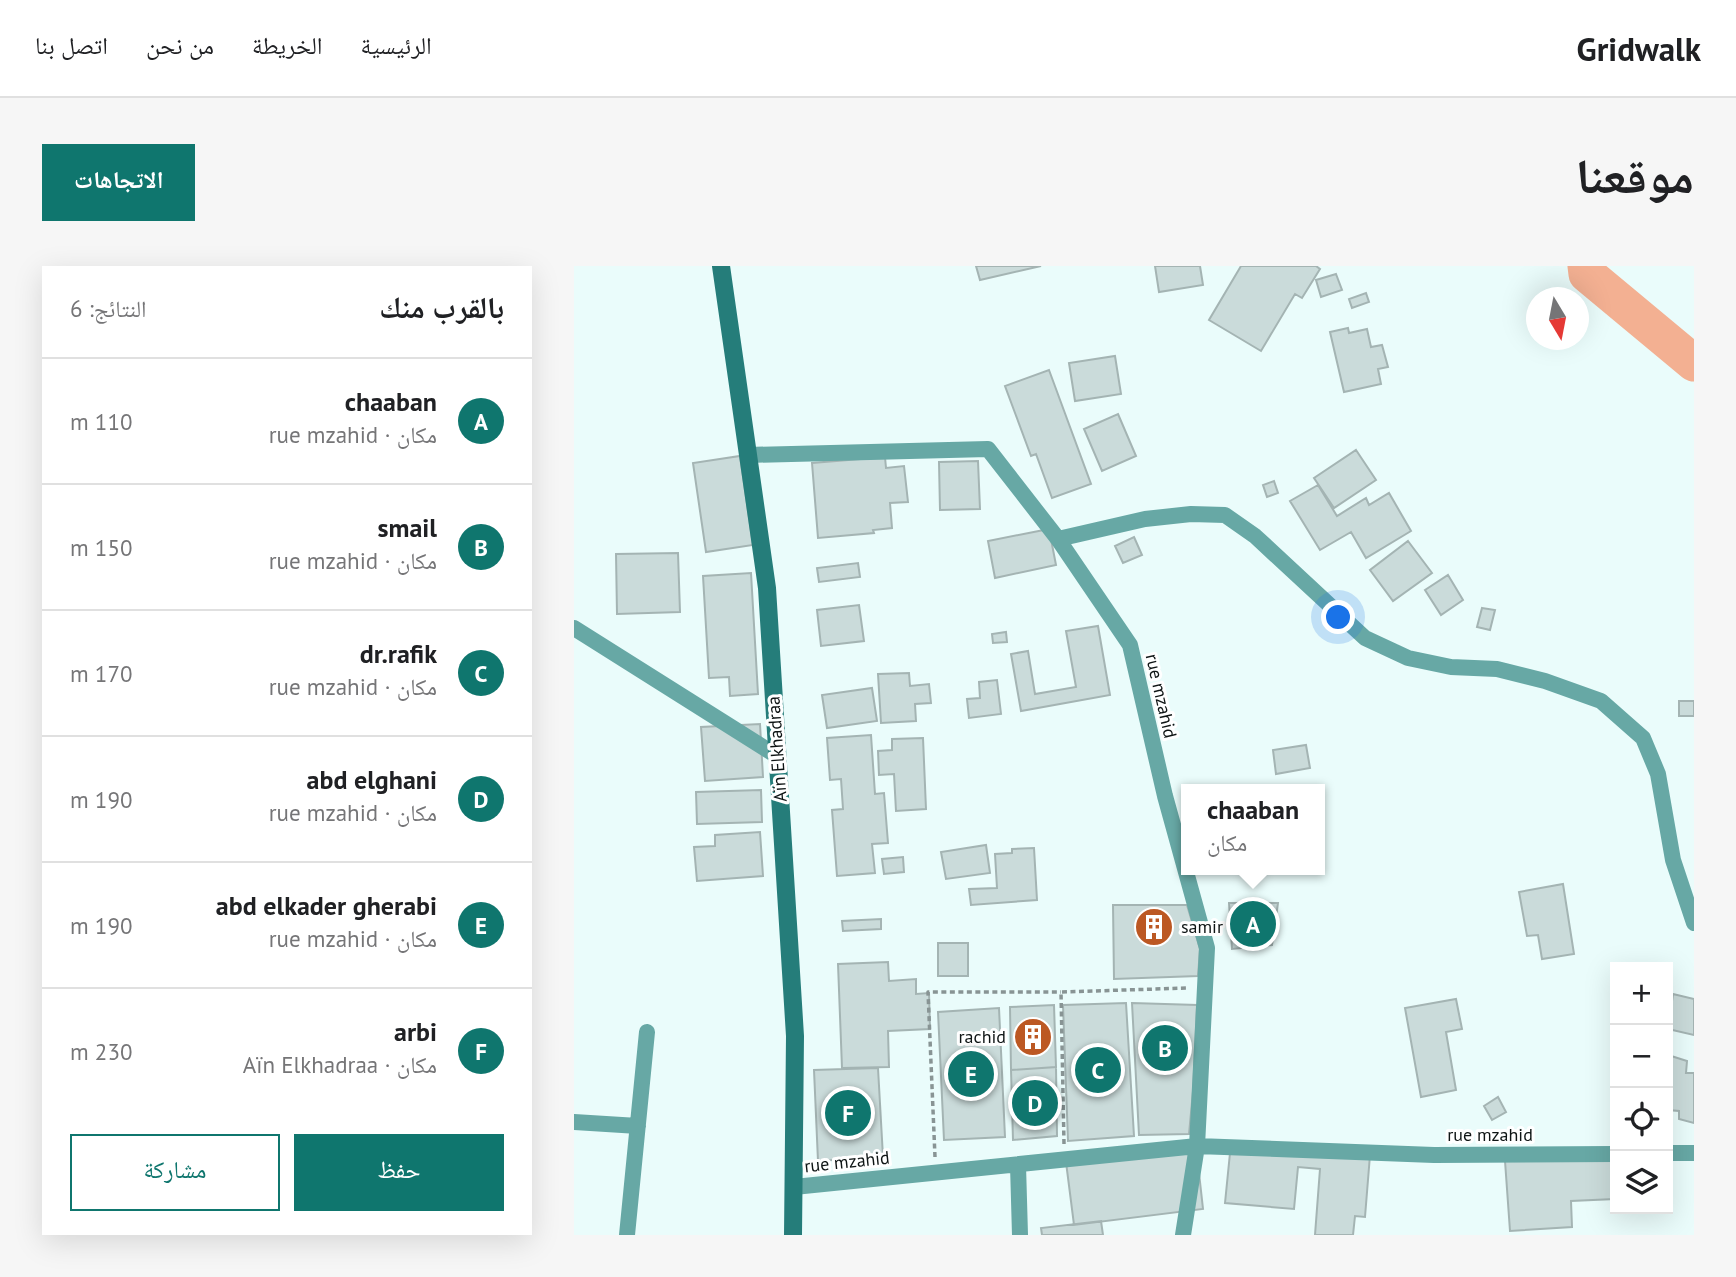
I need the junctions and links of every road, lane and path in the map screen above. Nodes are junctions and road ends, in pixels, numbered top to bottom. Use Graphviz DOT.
graph roads {
  1 [pos="721,266"];
  2 [pos="748,455"];
  3 [pos="1058,539"];
  4 [pos="574,628"];
  5 [pos="777,756"];
  6 [pos="1181,852"];
  7 [pos="1187,875"];
  8 [pos="1694,923"];
  9 [pos="1205,987"];
  10 [pos="1061,992"];
  11 [pos="647,1032"];
  12 [pos="574,1122"];
  13 [pos="638,1126"];
  14 [pos="1197,1146"];
  15 [pos="1673,1153"];
  16 [pos="1694,1153"];
  17 [pos="1610,1154"];
  18 [pos="1064,1160"];
  19 [pos="1018,1165"];
  20 [pos="936,1173"];
  21 [pos="793,1187"];
  22 [pos="627,1235"];
  23 [pos="793,1235"];
  24 [pos="1020,1235"];
  25 [pos="1183,1235"];
  1 -- 2 [label="main road, Aïn Elkhadraa"];
  2 -- 3 [label="street, rue mzahid"];
  2 -- 5 [label="main road, Aïn Elkhadraa"];
  3 -- 6 [label="street, rue mzahid"];
  3 -- 8 [label="street"];
  4 -- 5 [label="street"];
  5 -- 21 [label="main road, Aïn Elkhadraa"];
  7 -- 9 [label="street, rue mzahid"];
  9 -- 10 [label="path"];
  9 -- 14 [label="street, rue mzahid"];
  10 -- 18 [label="path"];
  10 -- 20 [label="path"];
  11 -- 13 [label="street"];
  12 -- 13 [label="street"];
  13 -- 22 [label="street"];
  14 -- 17 [label="street, rue mzahid"];
  14 -- 18 [label="street, rue mzahid"];
  14 -- 25 [label="street, rue mzahid"];
  15 -- 16 [label="street"];
  18 -- 19 [label="street, rue mzahid"];
  19 -- 20 [label="street, rue mzahid"];
  19 -- 24 [label="street"];
  20 -- 21 [label="street, rue mzahid"];
  21 -- 23 [label="main road, Aïn Elkhadraa"];
}
